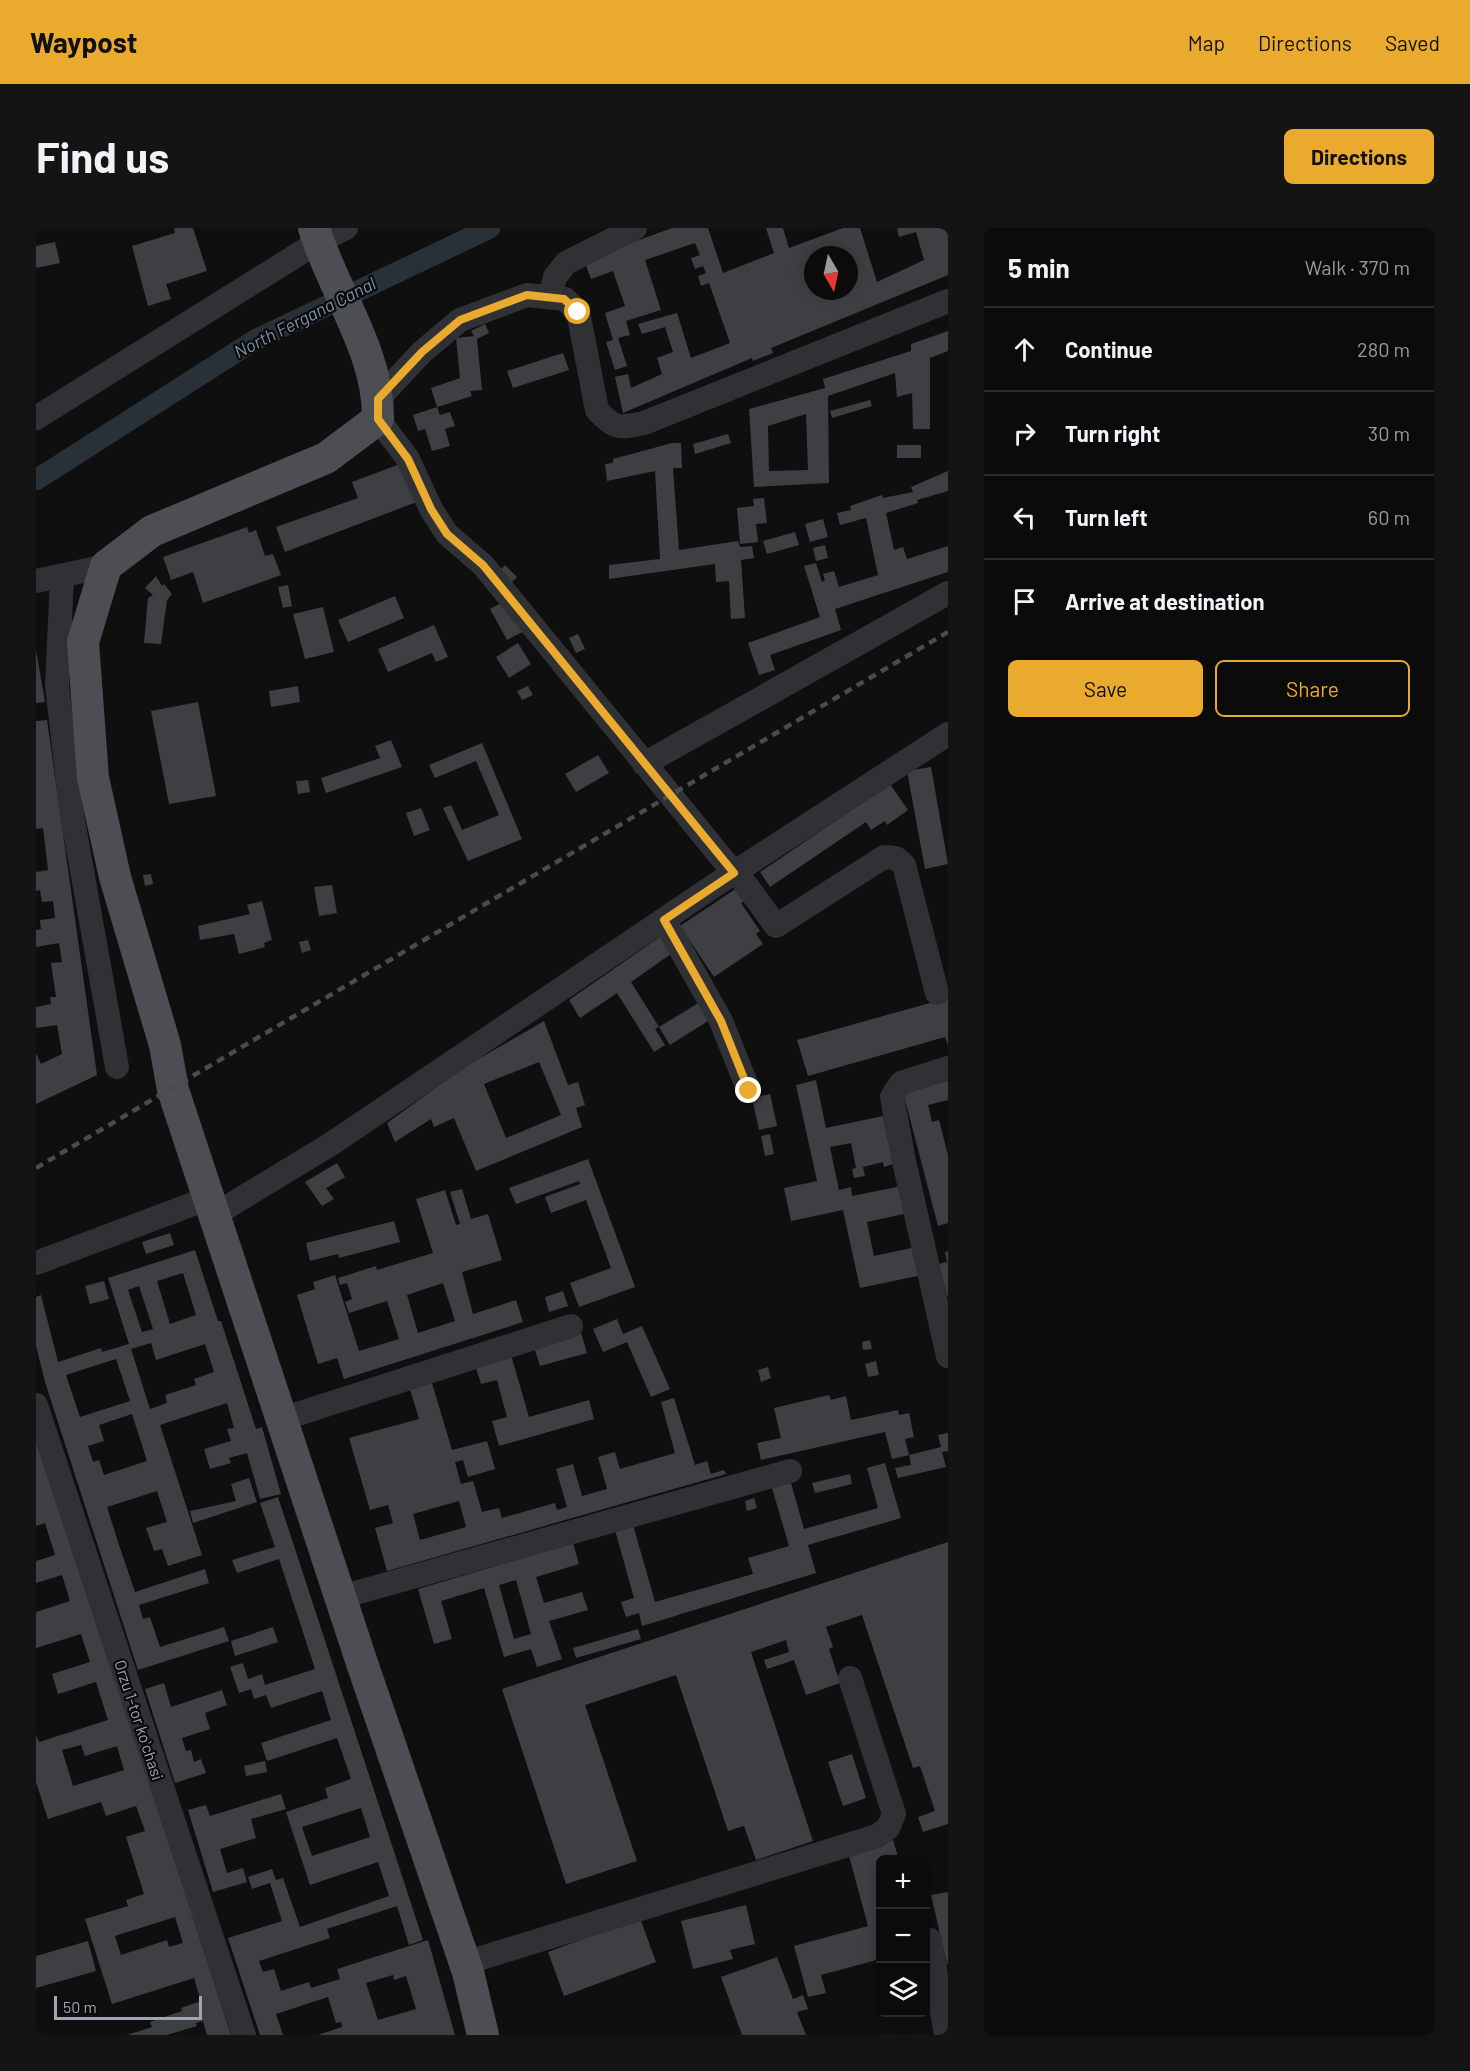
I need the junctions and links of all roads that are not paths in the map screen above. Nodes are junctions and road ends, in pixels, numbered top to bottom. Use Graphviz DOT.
graph roads {
  1 [pos="346,228"];
  2 [pos="635,228"];
  3 [pos="316,235"];
  4 [pos="550,297"];
  5 [pos="948,301"];
  6 [pos="378,409"];
  7 [pos="36,418"];
  8 [pos="106,566"];
  9 [pos="62,578"];
  10 [pos="36,581"];
  11 [pos="948,593"];
  12 [pos="948,734"];
  13 [pos="644,764"];
  14 [pos="735,872"];
  15 [pos="664,920"];
  16 [pos="937,993"];
  17 [pos="117,1067"];
  18 [pos="948,1068"];
  19 [pos="749,1091"];
  20 [pos="211,1207"];
  21 [pos="36,1263"];
  22 [pos="571,1326"];
  23 [pos="948,1356"];
  24 [pos="36,1405"];
  25 [pos="282,1419"];
  26 [pos="790,1471"];
  27 [pos="341,1597"];
  28 [pos="850,1678"];
  29 [pos="930,1940"];
  30 [pos="465,1963"];
  31 [pos="244,2035"];
  32 [pos="483,2035"];
  33 [pos="946,2035"];
  1 -- 3 [label="street"];
  2 -- 4 [label="street"];
  3 -- 6 [label="main road"];
  3 -- 7 [label="street"];
  4 -- 5 [label="street"];
  4 -- 6 [label="street"];
  6 -- 8 [label="main road"];
  6 -- 13 [label="street"];
  8 -- 9 [label="street"];
  8 -- 20 [label="main road"];
  9 -- 10 [label="street"];
  9 -- 17 [label="street"];
  11 -- 13 [label="street"];
  12 -- 14 [label="street"];
  13 -- 14 [label="street"];
  14 -- 15 [label="street"];
  14 -- 16 [label="street"];
  15 -- 19 [label="street"];
  15 -- 20 [label="street"];
  18 -- 23 [label="street"];
  20 -- 21 [label="street"];
  20 -- 25 [label="main road"];
  22 -- 25 [label="street"];
  24 -- 31 [label="street, Orzu 1-tor koʻchasi"];
  25 -- 27 [label="main road"];
  26 -- 27 [label="street"];
  27 -- 30 [label="main road"];
  28 -- 30 [label="street"];
  29 -- 33 [label="street"];
  30 -- 32 [label="main road"];
}
